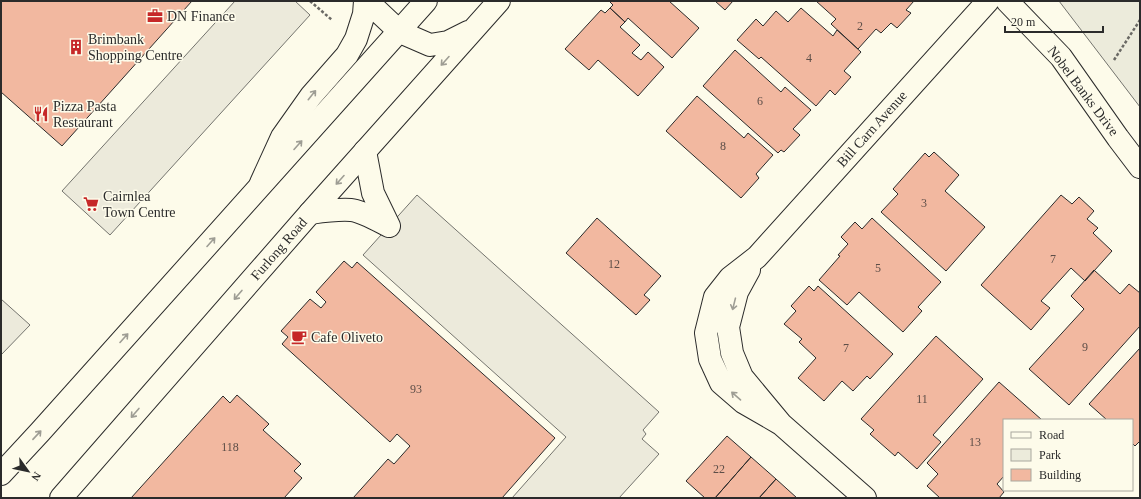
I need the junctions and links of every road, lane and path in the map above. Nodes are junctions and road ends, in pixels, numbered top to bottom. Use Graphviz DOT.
graph roads {
  1 [pos="310,1"];
  2 [pos="366,1"];
  3 [pos="426,1"];
  4 [pos="499,1"];
  5 [pos="988,1"];
  6 [pos="1007,1"];
  7 [pos="1140,20"];
  8 [pos="334,22"];
  9 [pos="473,30"];
  10 [pos="400,32"];
  11 [pos="1114,60"];
  12 [pos="365,151"];
  13 [pos="1140,166"];
  14 [pos="258,189"];
  15 [pos="310,213"];
  16 [pos="1,474"];
  17 [pos="60,498"];
  18 [pos="865,498"];
  1 -- 8 [label="path"];
  2 -- 10 [label="main road"];
  14 -- 2 [label="main road, one-way"];
  3 -- 10 [label="main road"];
  4 -- 9 [label="main road, Furlong Road"];
  5 -- 18 [label="main road, Bill Carn Avenue"];
  6 -- 13 [label="main road, Nobel Banks Drive"];
  7 -- 11 [label="path"];
  9 -- 10 [label="main road"];
  9 -- 12 [label="main road, Furlong Road, one-way"];
  14 -- 10 [label="main road, one-way"];
  12 -- 15 [label="main road, Furlong Road, one-way"];
  12 -- 15 [label="main road"];
  16 -- 14 [label="main road, one-way"];
  15 -- 17 [label="main road, Furlong Road, one-way"];
}
